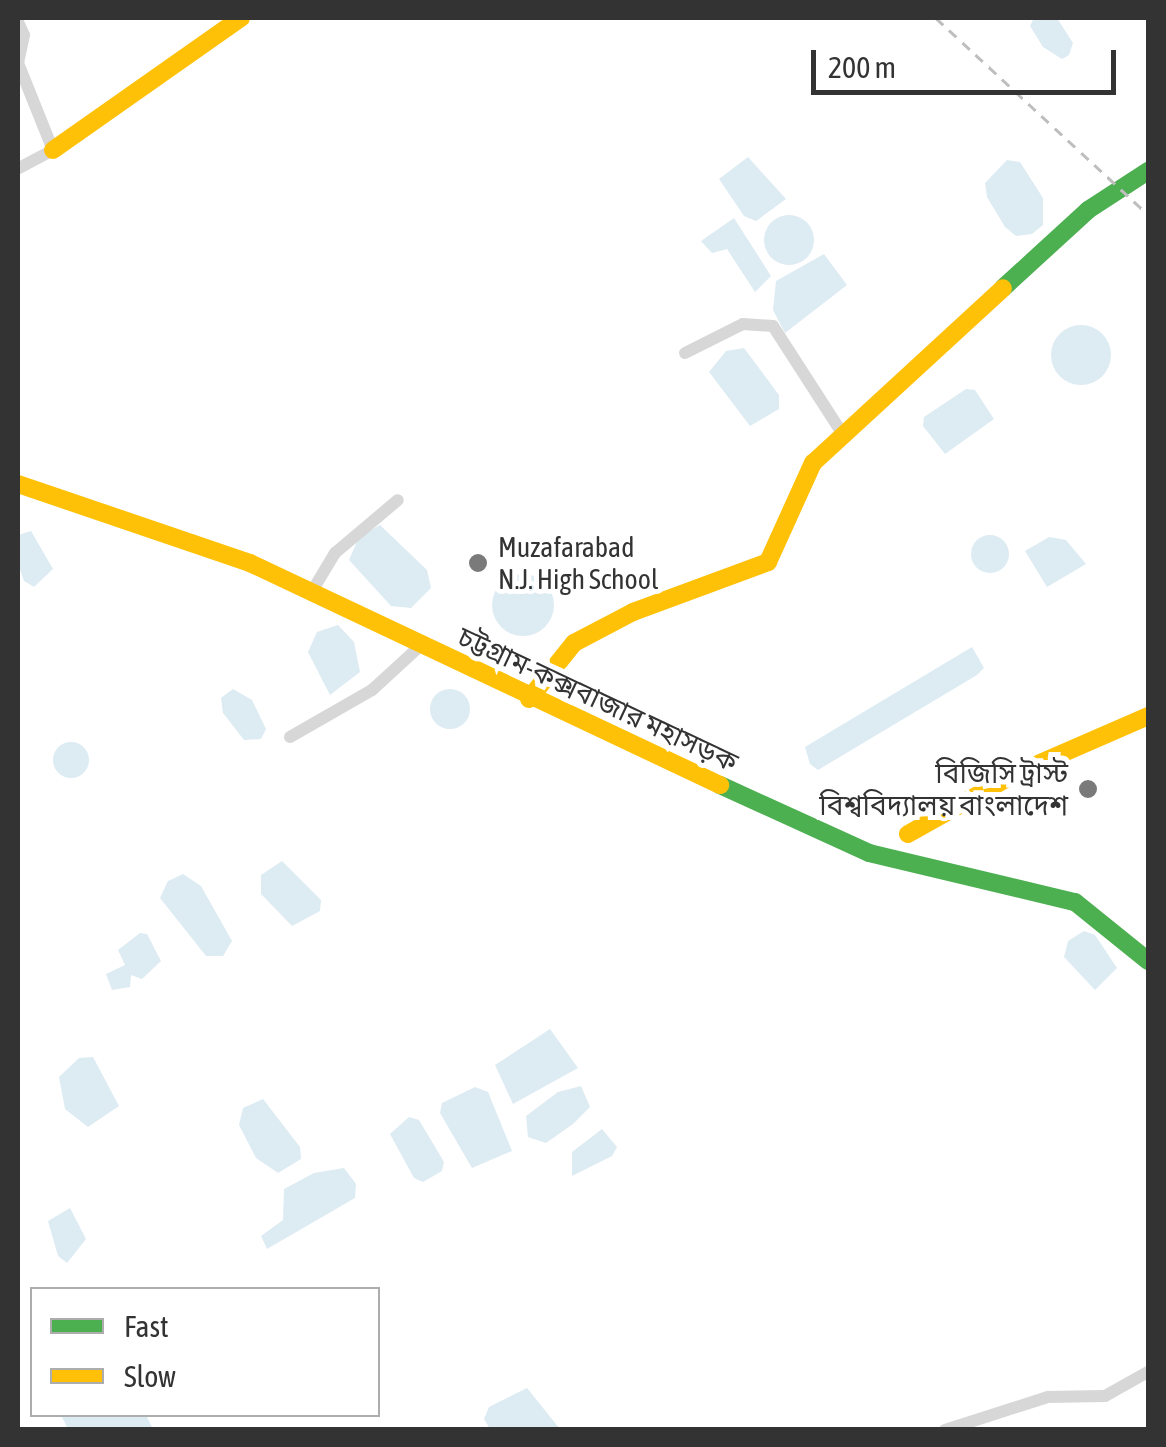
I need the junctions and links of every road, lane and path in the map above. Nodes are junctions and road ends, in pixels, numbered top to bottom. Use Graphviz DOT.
graph roads {
  1 [pos="241,18"];
  2 [pos="18,22"];
  3 [pos="54,150"];
  4 [pos="18,169"];
  5 [pos="1148,171"];
  6 [pos="685,353"];
  7 [pos="842,434"];
  8 [pos="18,484"];
  9 [pos="398,500"];
  10 [pos="311,593"];
  11 [pos="420,646"];
  12 [pos="528,700"];
  13 [pos="1148,716"];
  14 [pos="290,737"];
  15 [pos="908,834"];
  16 [pos="1148,961"];
  17 [pos="1148,1372"];
  18 [pos="945,1430"];
  1 -- 3 [label="main road"];
  2 -- 3 [label="street"];
  3 -- 4 [label="street"];
  5 -- 7 [label="main road"];
  6 -- 7 [label="street"];
  7 -- 12 [label="main road"];
  8 -- 10 [label="main road, চট্টগ্রাম-কক্সবাজার মহাসড়ক"];
  9 -- 10 [label="street"];
  10 -- 11 [label="main road, চট্টগ্রাম-কক্সবাজার মহাসড়ক"];
  11 -- 12 [label="main road, চট্টগ্রাম-কক্সবাজার মহাসড়ক"];
  11 -- 14 [label="street"];
  12 -- 16 [label="main road, চট্টগ্রাম-কক্সবাজার মহাসড়ক"];
  13 -- 15 [label="main road"];
  17 -- 18 [label="street"];
}
